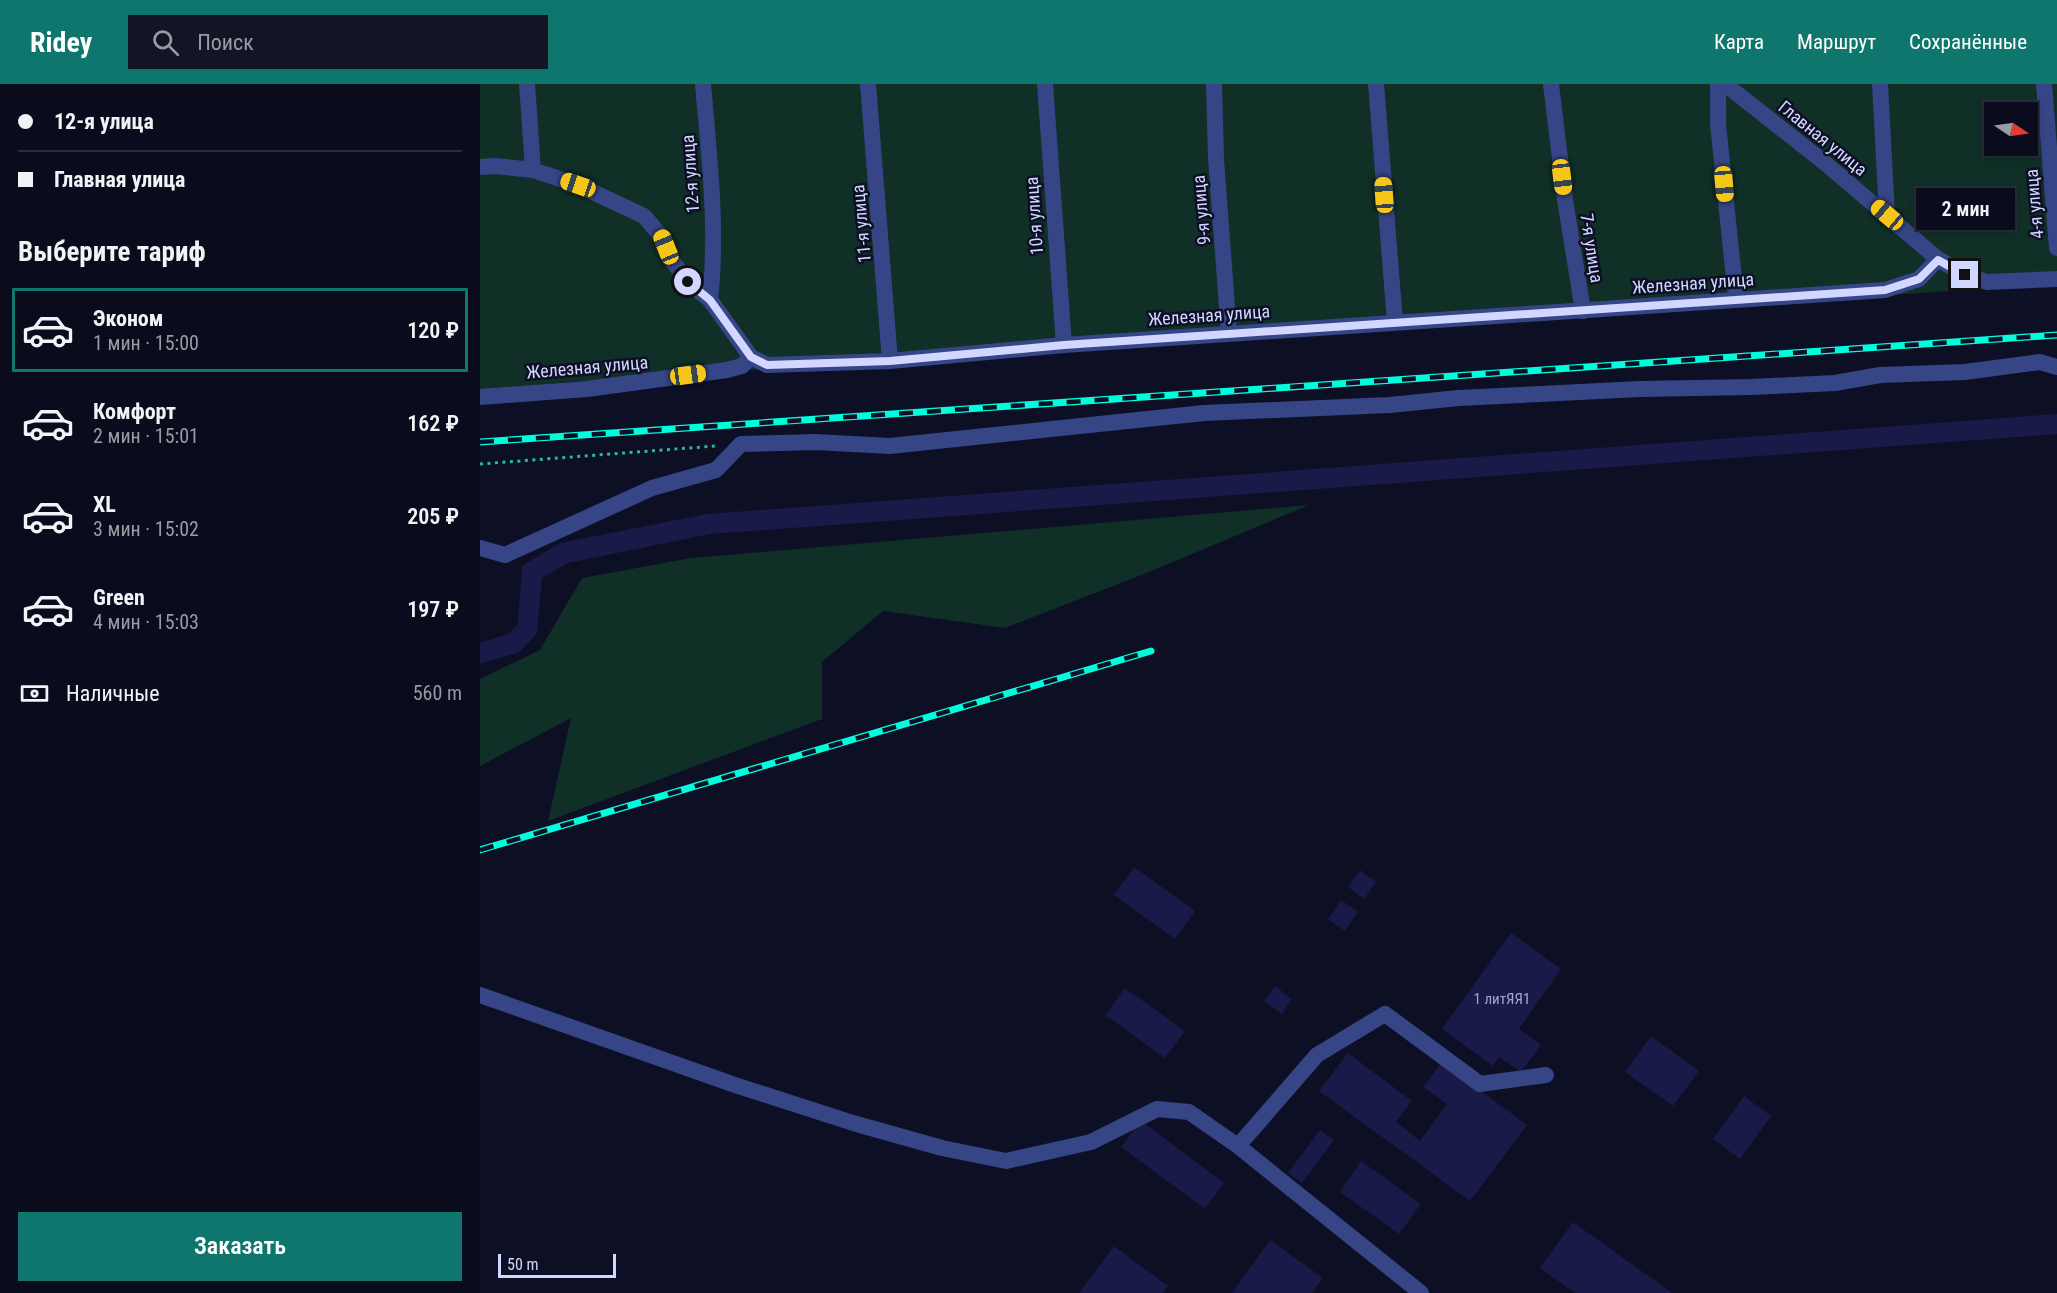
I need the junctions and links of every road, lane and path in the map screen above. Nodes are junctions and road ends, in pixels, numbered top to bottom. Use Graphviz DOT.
graph roads {
  1 [pos="527,84"];
  2 [pos="703,84"];
  3 [pos="868,84"];
  4 [pos="1045,84"];
  5 [pos="1214,84"];
  6 [pos="1376,84"];
  7 [pos="1551,84"];
  8 [pos="1718,84"];
  9 [pos="1725,84"];
  10 [pos="1880,84"];
  11 [pos="2044,84"];
  12 [pos="480,167"];
  13 [pos="533,170"];
  14 [pos="1887,215"];
  15 [pos="2057,248"];
  16 [pos="1938,260"];
  17 [pos="2057,279"];
  18 [pos="1736,298"];
  19 [pos="710,300"];
  20 [pos="1582,311"];
  21 [pos="1395,322"];
  22 [pos="1230,333"];
  23 [pos="1064,345"];
  24 [pos="751,357"];
  25 [pos="890,361"];
  26 [pos="2057,367"];
  27 [pos="480,397"];
  28 [pos="741,444"];
  29 [pos="480,464"];
  30 [pos="480,548"];
  31 [pos="480,994"];
  32 [pos="1546,1075"];
  33 [pos="1238,1146"];
  34 [pos="1421,1293"];
  1 -- 13 [label="street"];
  2 -- 19 [label="street, 12-я улица"];
  3 -- 25 [label="street, 11-я улица"];
  4 -- 23 [label="street, 10-я улица"];
  5 -- 22 [label="street, 9-я улица"];
  6 -- 21 [label="street"];
  7 -- 20 [label="street, 7-я улица"];
  8 -- 18 [label="street"];
  9 -- 14 [label="street, Главная улица"];
  10 -- 14 [label="street"];
  11 -- 15 [label="street, 4-я улица"];
  12 -- 13 [label="street"];
  13 -- 19 [label="street"];
  14 -- 16 [label="street, Главная улица"];
  16 -- 17 [label="street, Главная улица"];
  16 -- 18 [label="street, Железная улица"];
  18 -- 20 [label="street, Железная улица"];
  19 -- 24 [label="street"];
  20 -- 21 [label="street, Железная улица"];
  21 -- 22 [label="street, Железная улица"];
  22 -- 23 [label="street, Железная улица"];
  23 -- 25 [label="street, Железная улица"];
  24 -- 25 [label="street, Железная улица"];
  24 -- 27 [label="street, Железная улица"];
  26 -- 28 [label="street"];
  28 -- 29 [label="path"];
  28 -- 30 [label="street"];
  31 -- 33 [label="street"];
  32 -- 33 [label="street"];
  33 -- 34 [label="street"];
}
